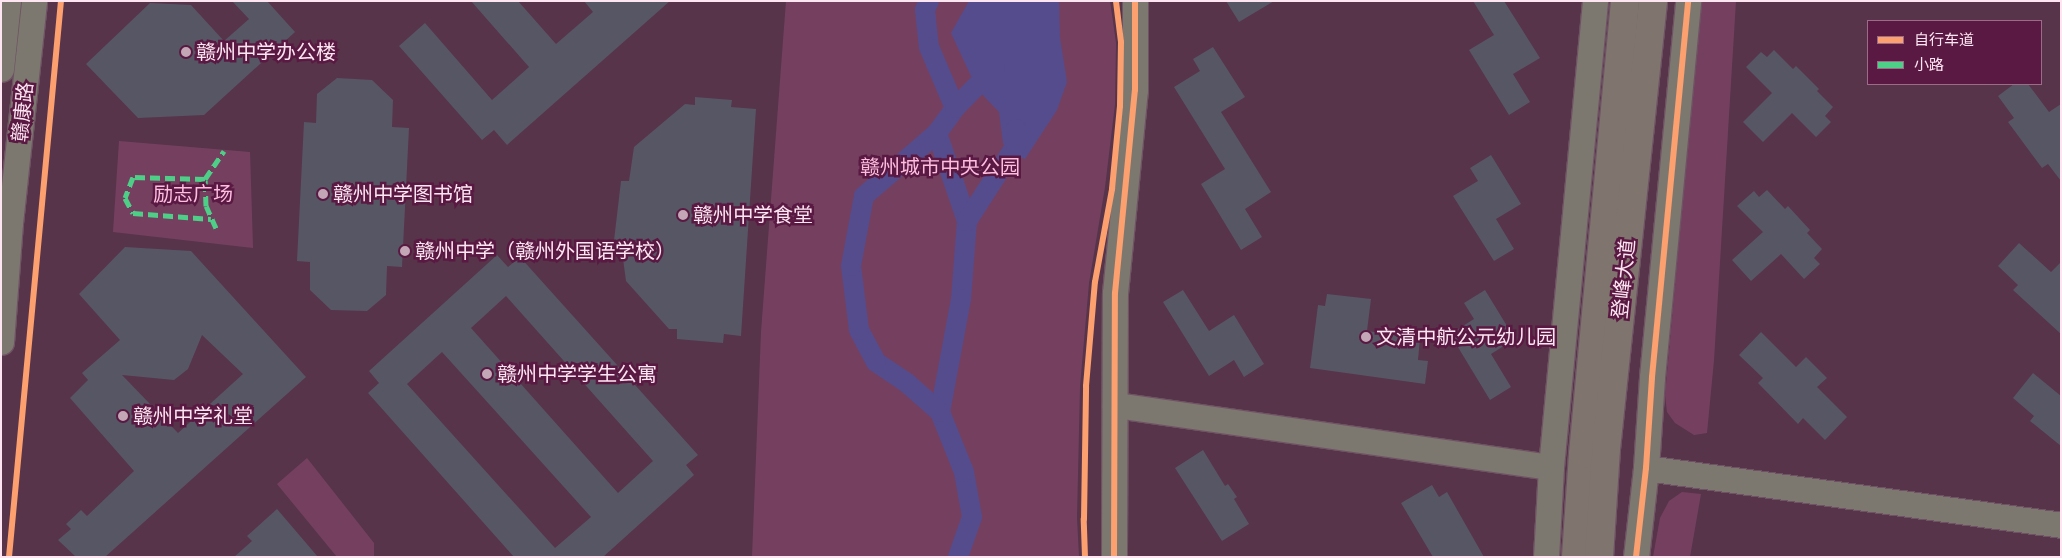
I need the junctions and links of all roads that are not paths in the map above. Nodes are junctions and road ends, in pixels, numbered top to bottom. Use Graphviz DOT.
graph roads {
  1 [pos="8,1"];
  2 [pos="34,1"];
  3 [pos="1135,1"];
  4 [pos="1595,1"];
  5 [pos="1625,1"];
  6 [pos="1653,1"];
  7 [pos="1688,1"];
  8 [pos="1,69"];
  9 [pos="1,342"];
  10 [pos="1115,405"];
  11 [pos="1550,467"];
  12 [pos="1646,468"];
  13 [pos="2061,525"];
  14 [pos="1114,557"];
  15 [pos="1546,557"];
  16 [pos="1576,557"];
  17 [pos="1599,557"];
  18 [pos="1636,557"];
  1 -- 8 [label="street, 赣康路"];
  2 -- 9 [label="street, 赣康路"];
  3 -- 10 [label="street"];
  4 -- 11 [label="street"];
  5 -- 16 [label="main road, 登峰大道"];
  6 -- 17 [label="main road, 登峰大道"];
  7 -- 12 [label="street"];
  10 -- 11 [label="street"];
  10 -- 14 [label="street"];
  11 -- 15 [label="street"];
  12 -- 13 [label="street"];
  12 -- 18 [label="street"];
}
